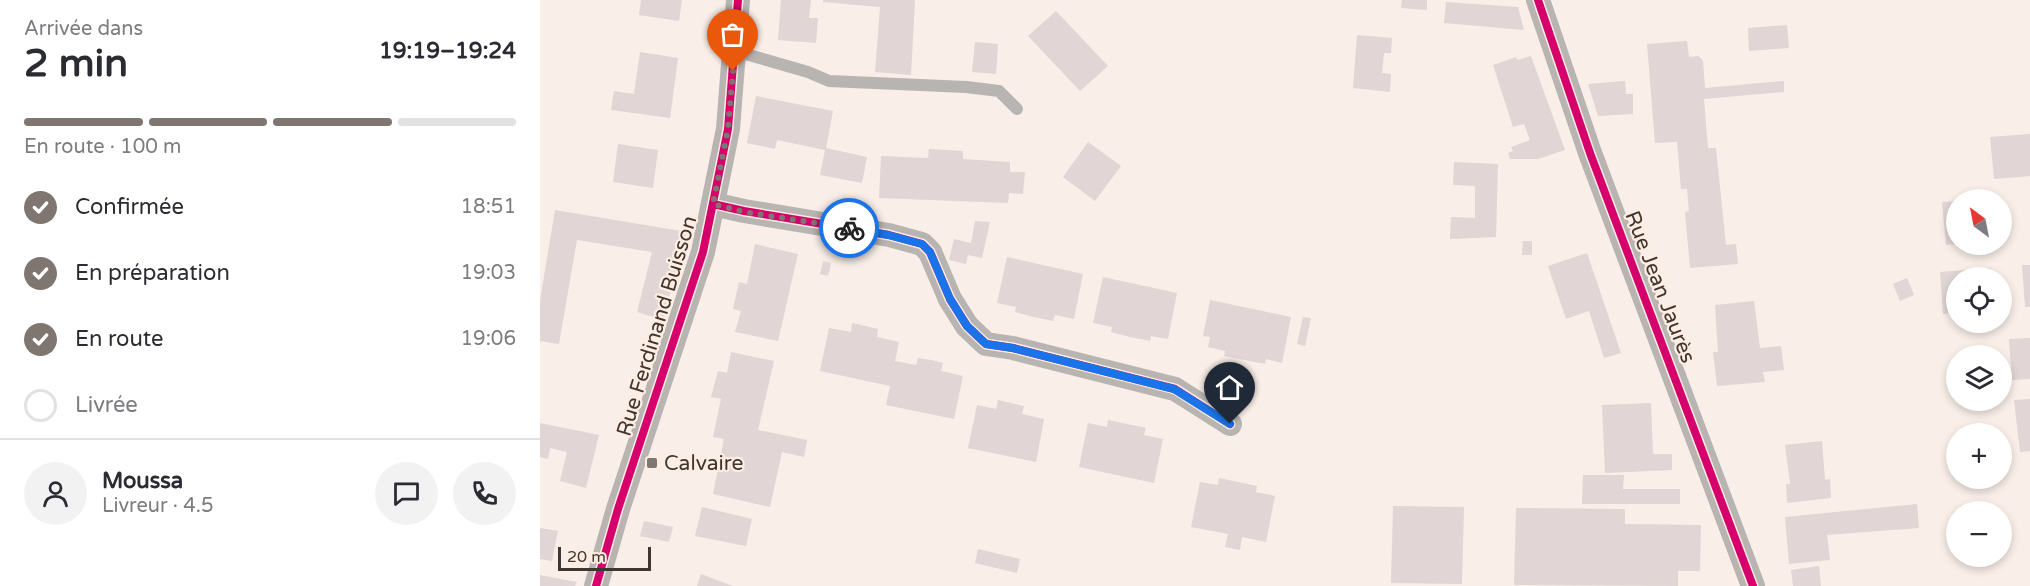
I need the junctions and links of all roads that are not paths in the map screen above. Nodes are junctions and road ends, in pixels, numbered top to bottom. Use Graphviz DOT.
graph roads {
  1 [pos="738,0"];
  2 [pos="1538,0"];
  3 [pos="735,51"];
  4 [pos="1017,109"];
  5 [pos="713,204"];
  6 [pos="1230,424"];
  7 [pos="596,586"];
  8 [pos="1753,586"];
  1 -- 3 [label="street, Rue Ferdinand Buisson"];
  2 -- 8 [label="street, Rue Jean Jaurès"];
  3 -- 4 [label="lane"];
  3 -- 5 [label="street, Rue Ferdinand Buisson"];
  5 -- 6 [label="street"];
  5 -- 7 [label="street, Rue Ferdinand Buisson"];
}
